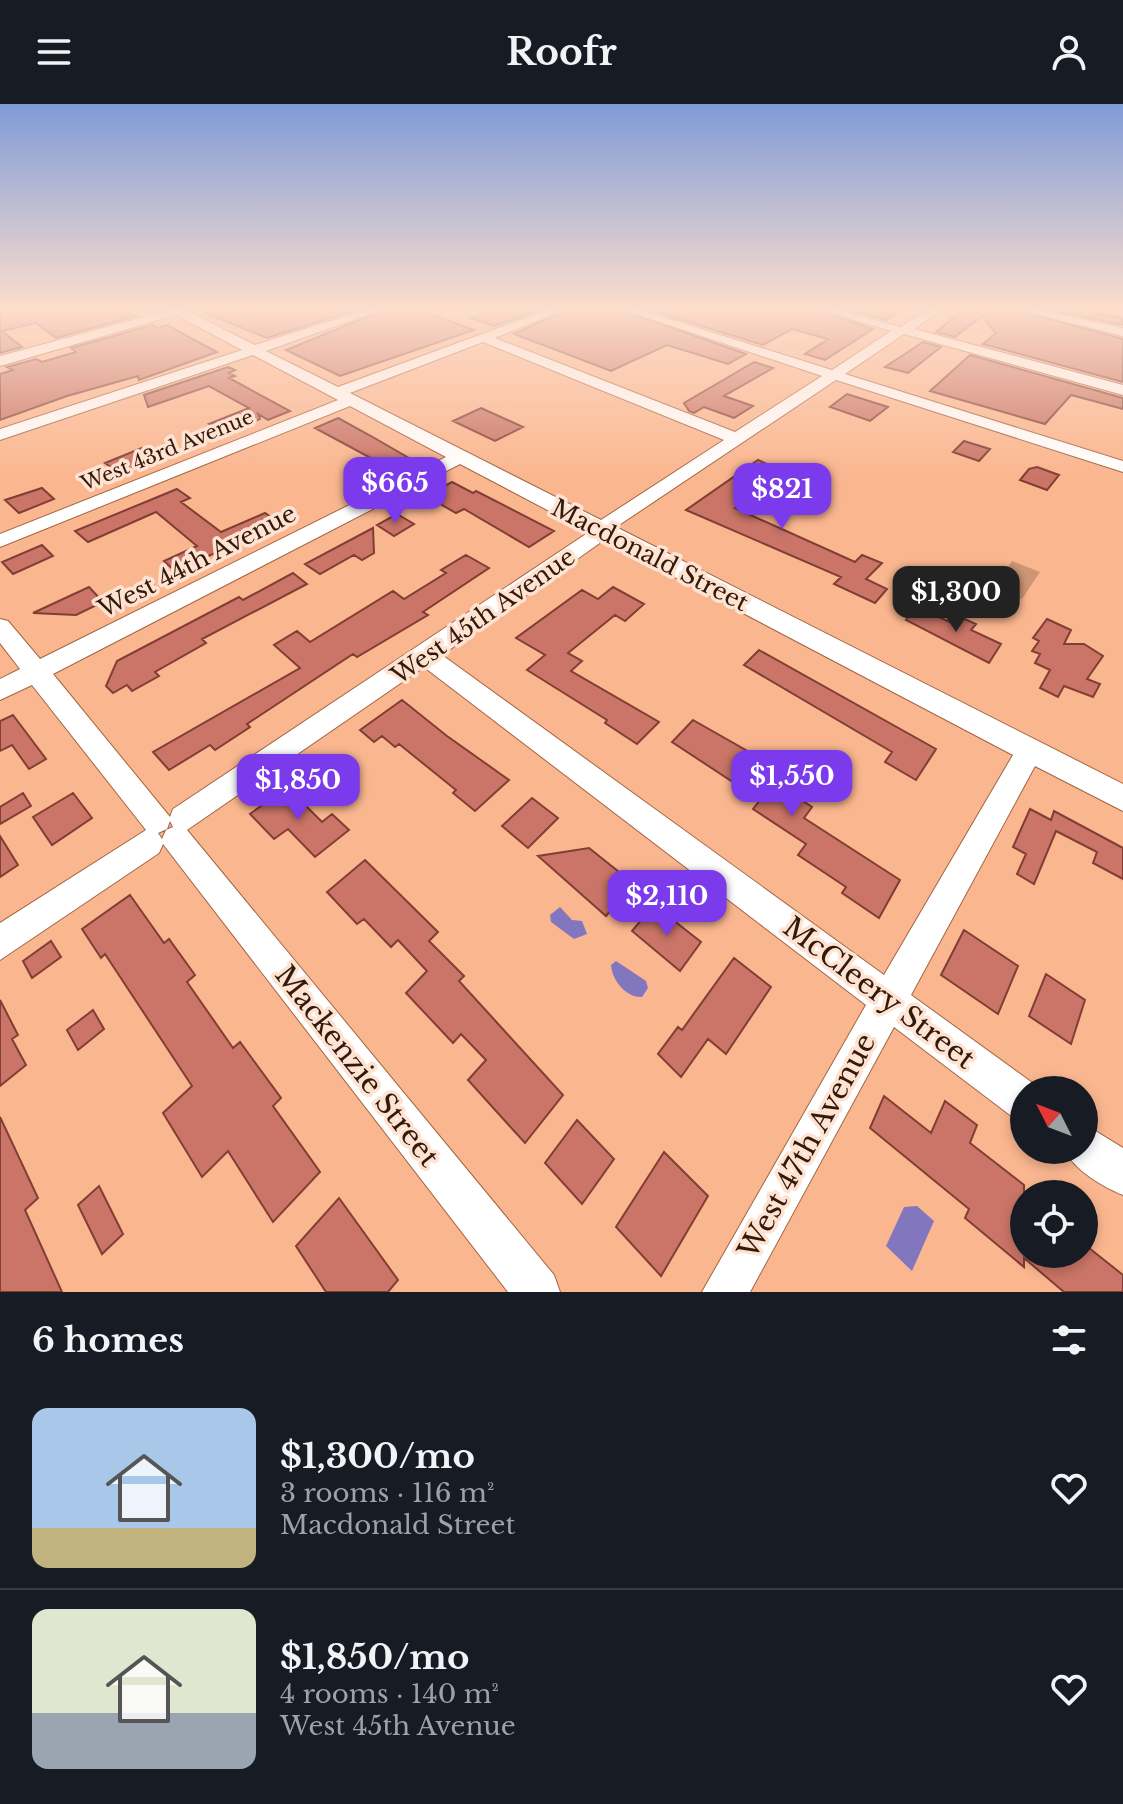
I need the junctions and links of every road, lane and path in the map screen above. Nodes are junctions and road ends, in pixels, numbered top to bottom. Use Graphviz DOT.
graph roads {
  1 [pos="206,365"];
  2 [pos="283,365"];
  3 [pos="418,365"];
  4 [pos="553,365"];
  5 [pos="802,365"];
  6 [pos="847,365"];
  7 [pos="1033,365"];
  8 [pos="832,375"];
  9 [pos="1123,390"];
  10 [pos="344,396"];
  11 [pos="0,435"];
  12 [pos="734,438"];
  13 [pos="460,457"];
  14 [pos="1123,467"];
  15 [pos="602,531"];
  16 [pos="0,541"];
  17 [pos="0,627"];
  18 [pos="426,656"];
  19 [pos="35,672"];
  20 [pos="0,690"];
  21 [pos="1030,750"];
  22 [pos="1123,798"];
  23 [pos="166,830"];
  24 [pos="0,943"];
  25 [pos="888,1000"];
  26 [pos="1010,1091"];
  27 [pos="1098,1155"];
  28 [pos="1123,1174"];
  29 [pos="537,1292"];
  30 [pos="725,1292"];
  1 -- 11 [label="street"];
  2 -- 10 [label="street, Macdonald Street"];
  3 -- 10 [label="street, West 43rd Avenue"];
  4 -- 12 [label="street"];
  5 -- 8 [label="street"];
  6 -- 8 [label="street, West 45th Avenue"];
  7 -- 9 [label="street"];
  8 -- 12 [label="street, West 45th Avenue"];
  8 -- 14 [label="street"];
  10 -- 13 [label="street, Macdonald Street"];
  10 -- 16 [label="street, West 43rd Avenue"];
  12 -- 15 [label="street, West 45th Avenue"];
  13 -- 15 [label="street, Macdonald Street"];
  13 -- 19 [label="street, West 44th Avenue"];
  15 -- 18 [label="street, West 45th Avenue"];
  15 -- 21 [label="street, Macdonald Street"];
  17 -- 19 [label="street, Mackenzie Street"];
  18 -- 23 [label="street, West 45th Avenue"];
  18 -- 25 [label="street, McCleery Street"];
  19 -- 20 [label="street, West 44th Avenue"];
  19 -- 23 [label="street, Mackenzie Street"];
  21 -- 22 [label="street, Macdonald Street"];
  21 -- 25 [label="street, West 47th Avenue"];
  23 -- 24 [label="street, West 45th Avenue"];
  23 -- 29 [label="street, Mackenzie Street"];
  25 -- 26 [label="street, McCleery Street"];
  25 -- 30 [label="street, West 47th Avenue"];
  27 -- 28 [label="street"];
}
